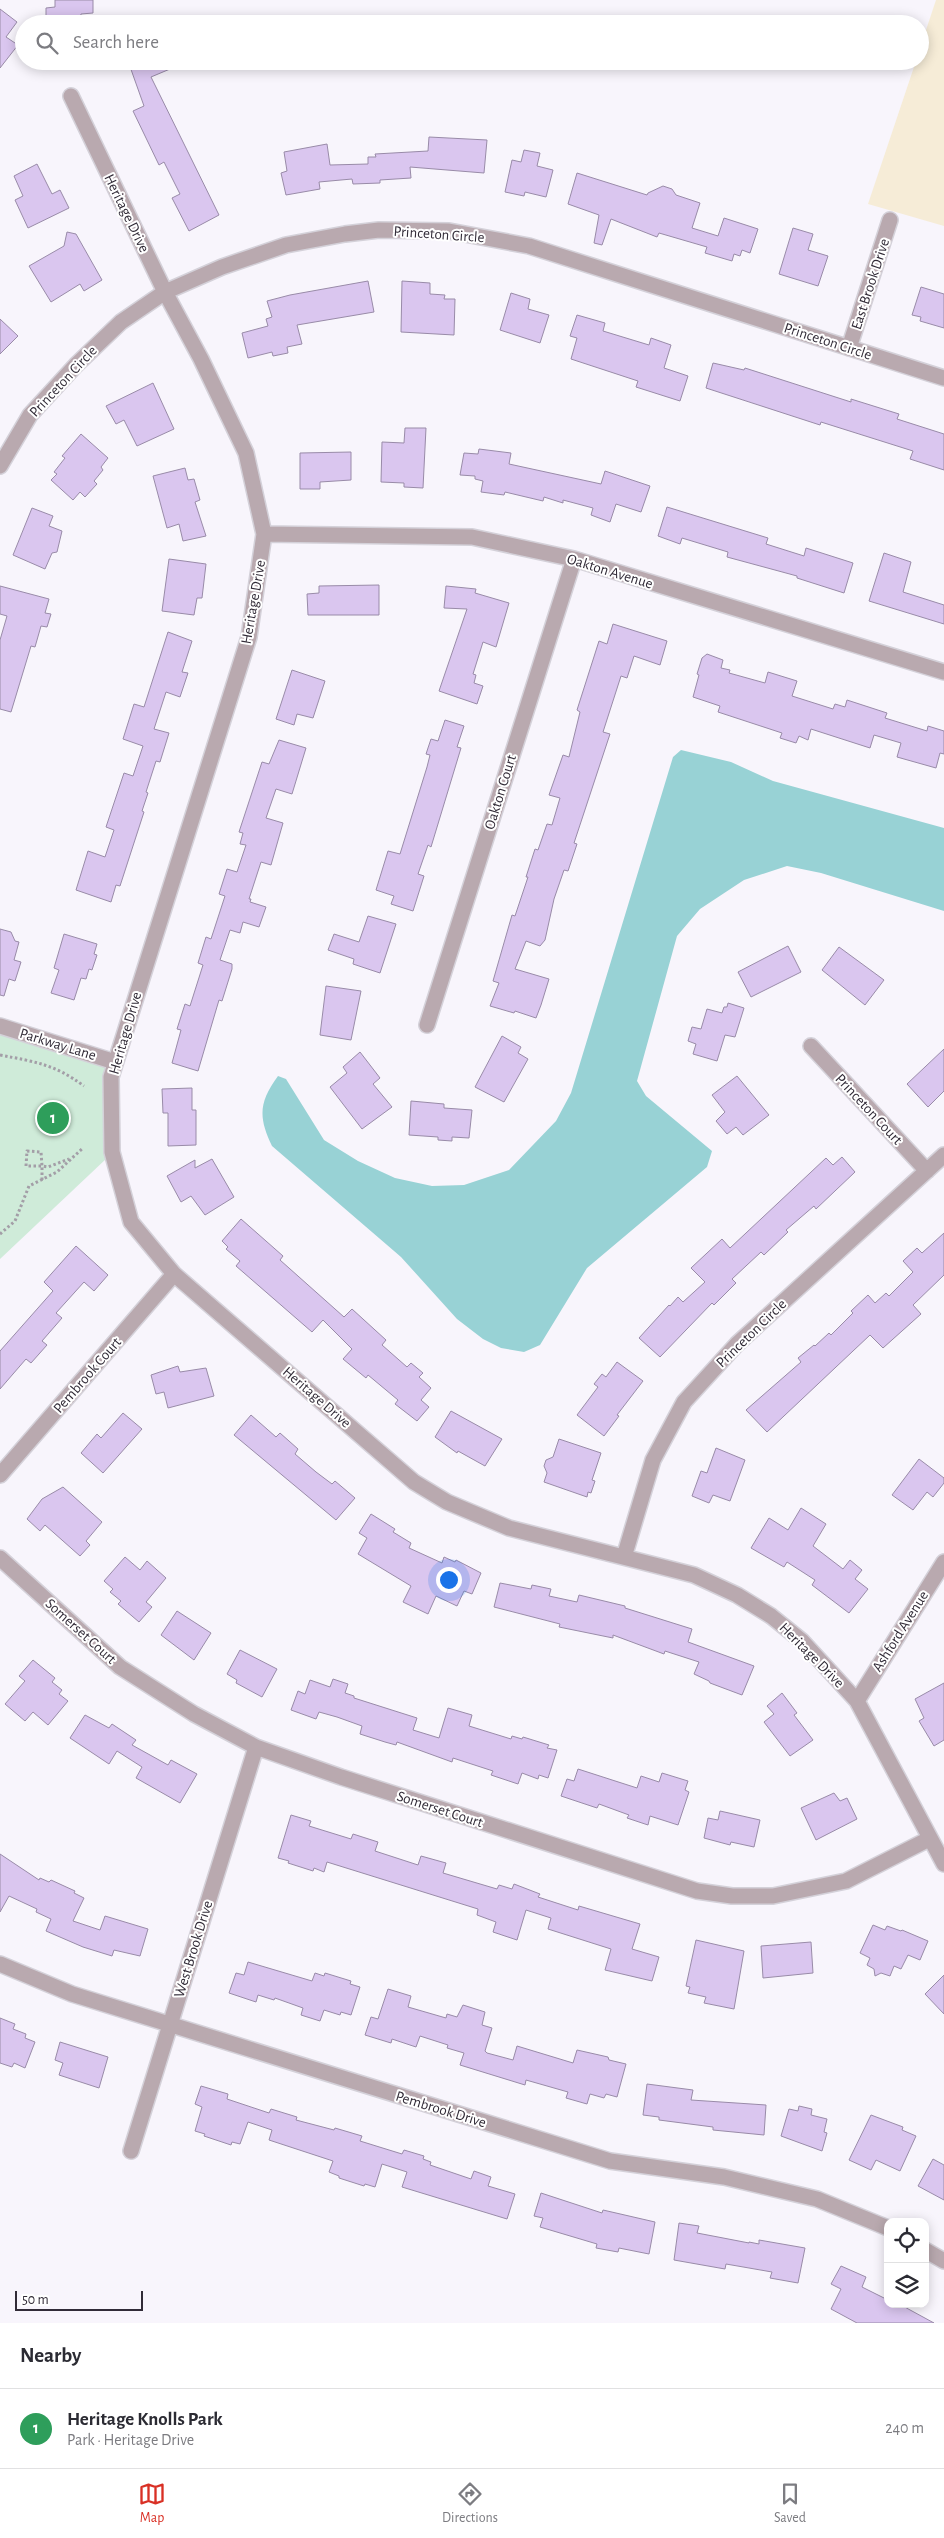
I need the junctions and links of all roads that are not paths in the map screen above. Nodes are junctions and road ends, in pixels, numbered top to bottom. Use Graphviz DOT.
graph roads {
  1 [pos="71,96"];
  2 [pos="890,220"];
  3 [pos="165,292"];
  4 [pos="849,348"];
  5 [pos="944,378"];
  6 [pos="0,466"];
  7 [pos="264,534"];
  8 [pos="574,559"];
  9 [pos="944,672"];
  10 [pos="427,1025"];
  11 [pos="0,1026"];
  12 [pos="811,1046"];
  13 [pos="115,1062"];
  14 [pos="944,1155"];
  15 [pos="927,1171"];
  16 [pos="174,1274"];
  17 [pos="0,1476"];
  18 [pos="624,1556"];
  19 [pos="0,1558"];
  20 [pos="944,1562"];
  21 [pos="857,1700"];
  22 [pos="256,1747"];
  23 [pos="929,1839"];
  24 [pos="944,1864"];
  25 [pos="0,1964"];
  26 [pos="170,2024"];
  27 [pos="131,2151"];
  28 [pos="884,2226"];
  29 [pos="929,2253"];
  30 [pos="944,2262"];
  1 -- 3 [label="street, Heritage Drive"];
  2 -- 4 [label="street, East Brook Drive"];
  3 -- 4 [label="street, Princeton Circle"];
  3 -- 6 [label="street, Princeton Circle"];
  3 -- 7 [label="street, Heritage Drive"];
  4 -- 5 [label="street, Princeton Circle"];
  7 -- 8 [label="street, Oakton Avenue"];
  7 -- 13 [label="street, Heritage Drive"];
  8 -- 9 [label="street, Oakton Avenue"];
  8 -- 10 [label="street, Oakton Court"];
  11 -- 13 [label="street, Parkway Lane"];
  12 -- 15 [label="street, Princeton Court"];
  13 -- 16 [label="street, Heritage Drive"];
  14 -- 15 [label="street, Princeton Circle"];
  15 -- 18 [label="street, Princeton Circle"];
  16 -- 17 [label="street, Pembrook Court"];
  16 -- 18 [label="street, Heritage Drive"];
  18 -- 21 [label="street, Heritage Drive"];
  19 -- 22 [label="street, Somerset Court"];
  20 -- 21 [label="street, Ashford Avenue"];
  21 -- 23 [label="street, Heritage Drive"];
  22 -- 23 [label="street, Somerset Court"];
  22 -- 26 [label="street, West Brook Drive"];
  23 -- 24 [label="street, Heritage Drive"];
  25 -- 26 [label="street, Pembrook Drive"];
  26 -- 27 [label="street, West Brook Drive"];
  26 -- 28 [label="street, Pembrook Drive"];
  29 -- 30 [label="street"];
}
